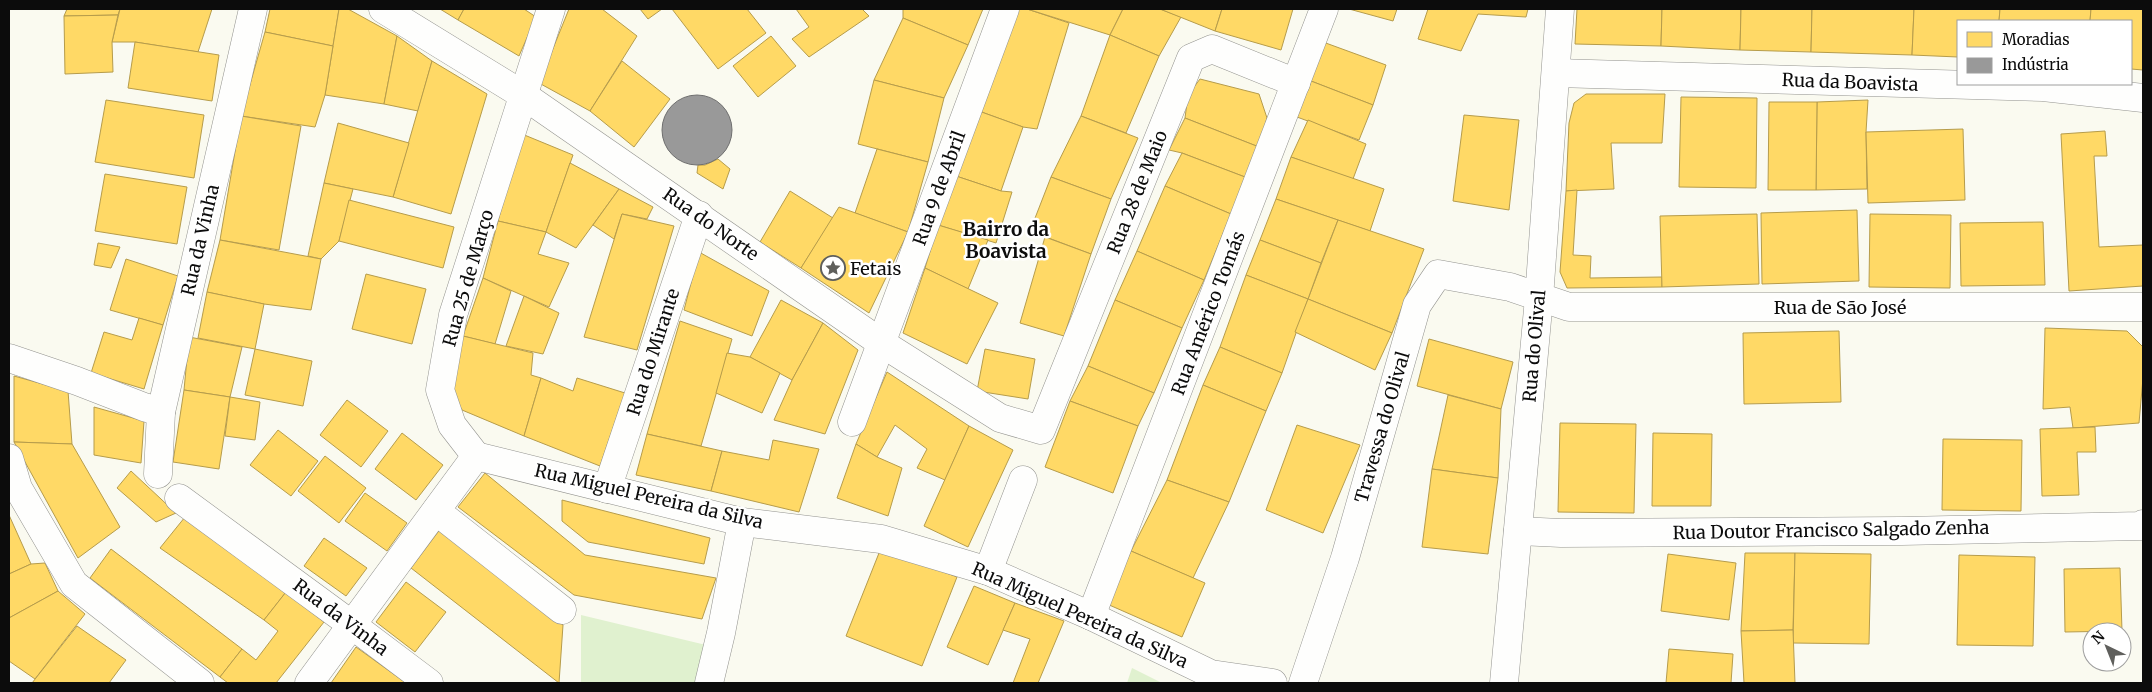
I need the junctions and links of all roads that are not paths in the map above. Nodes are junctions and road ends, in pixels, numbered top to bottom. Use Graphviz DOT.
graph roads {
  1 [pos="253,9"];
  2 [pos="384,9"];
  3 [pos="551,9"];
  4 [pos="1005,9"];
  5 [pos="1324,9"];
  6 [pos="1560,9"];
  7 [pos="1556,73"];
  8 [pos="1296,83"];
  9 [pos="523,95"];
  10 [pos="2143,98"];
  11 [pos="698,215"];
  12 [pos="1539,298"];
  13 [pos="2143,307"];
  14 [pos="882,344"];
  15 [pos="9,358"];
  16 [pos="161,412"];
  17 [pos="852,422"];
  18 [pos="1041,430"];
  19 [pos="476,456"];
  20 [pos="9,458"];
  21 [pos="158,474"];
  22 [pos="1022,480"];
  23 [pos="607,489"];
  24 [pos="179,498"];
  25 [pos="436,511"];
  26 [pos="742,522"];
  27 [pos="2143,524"];
  28 [pos="1518,531"];
  29 [pos="988,570"];
  30 [pos="562,610"];
  31 [pos="1091,616"];
  32 [pos="352,624"];
  33 [pos="200,683"];
  34 [pos="309,683"];
  35 [pos="429,683"];
  36 [pos="709,683"];
  37 [pos="1273,683"];
  38 [pos="1303,683"];
  39 [pos="1504,683"];
  1 -- 16 [label="street, Rua da Vinha"];
  2 -- 9 [label="street, Rua do Norte"];
  3 -- 9 [label="street, Rua 25 de Março"];
  4 -- 14 [label="street, Rua 9 de Abril"];
  5 -- 8 [label="street, Rua Américo Tomás"];
  6 -- 7 [label="street, Rua do Olival"];
  7 -- 10 [label="street, Rua da Boavista"];
  7 -- 12 [label="street, Rua do Olival"];
  8 -- 18 [label="street, Rua 28 de Maio"];
  8 -- 31 [label="street, Rua Américo Tomás"];
  9 -- 11 [label="street, Rua do Norte"];
  9 -- 19 [label="street, Rua 25 de Março"];
  11 -- 14 [label="street, Rua do Norte"];
  11 -- 23 [label="street, Rua do Mirante"];
  12 -- 13 [label="street, Rua de São José"];
  12 -- 28 [label="street, Rua do Olival"];
  12 -- 38 [label="street, Travessa do Olival"];
  14 -- 17 [label="street, Rua 9 de Abril"];
  14 -- 18 [label="street, Rua do Norte"];
  15 -- 16 [label="street"];
  16 -- 21 [label="street, Rua da Vinha"];
  19 -- 23 [label="street, Rua Miguel Pereira da Silva"];
  19 -- 25 [label="street"];
  20 -- 33 [label="street"];
  22 -- 29 [label="street"];
  23 -- 26 [label="street, Rua Miguel Pereira da Silva"];
  24 -- 32 [label="street, Rua da Vinha"];
  25 -- 30 [label="street"];
  25 -- 32 [label="street"];
  26 -- 29 [label="street, Rua Miguel Pereira da Silva"];
  26 -- 36 [label="street"];
  27 -- 28 [label="street, Rua Doutor Francisco Salgado Zenha"];
  28 -- 39 [label="street, Rua do Olival"];
  29 -- 31 [label="street, Rua Miguel Pereira da Silva"];
  31 -- 37 [label="street, Rua Miguel Pereira da Silva"];
  32 -- 34 [label="street"];
  32 -- 35 [label="street, Rua da Vinha"];
}
